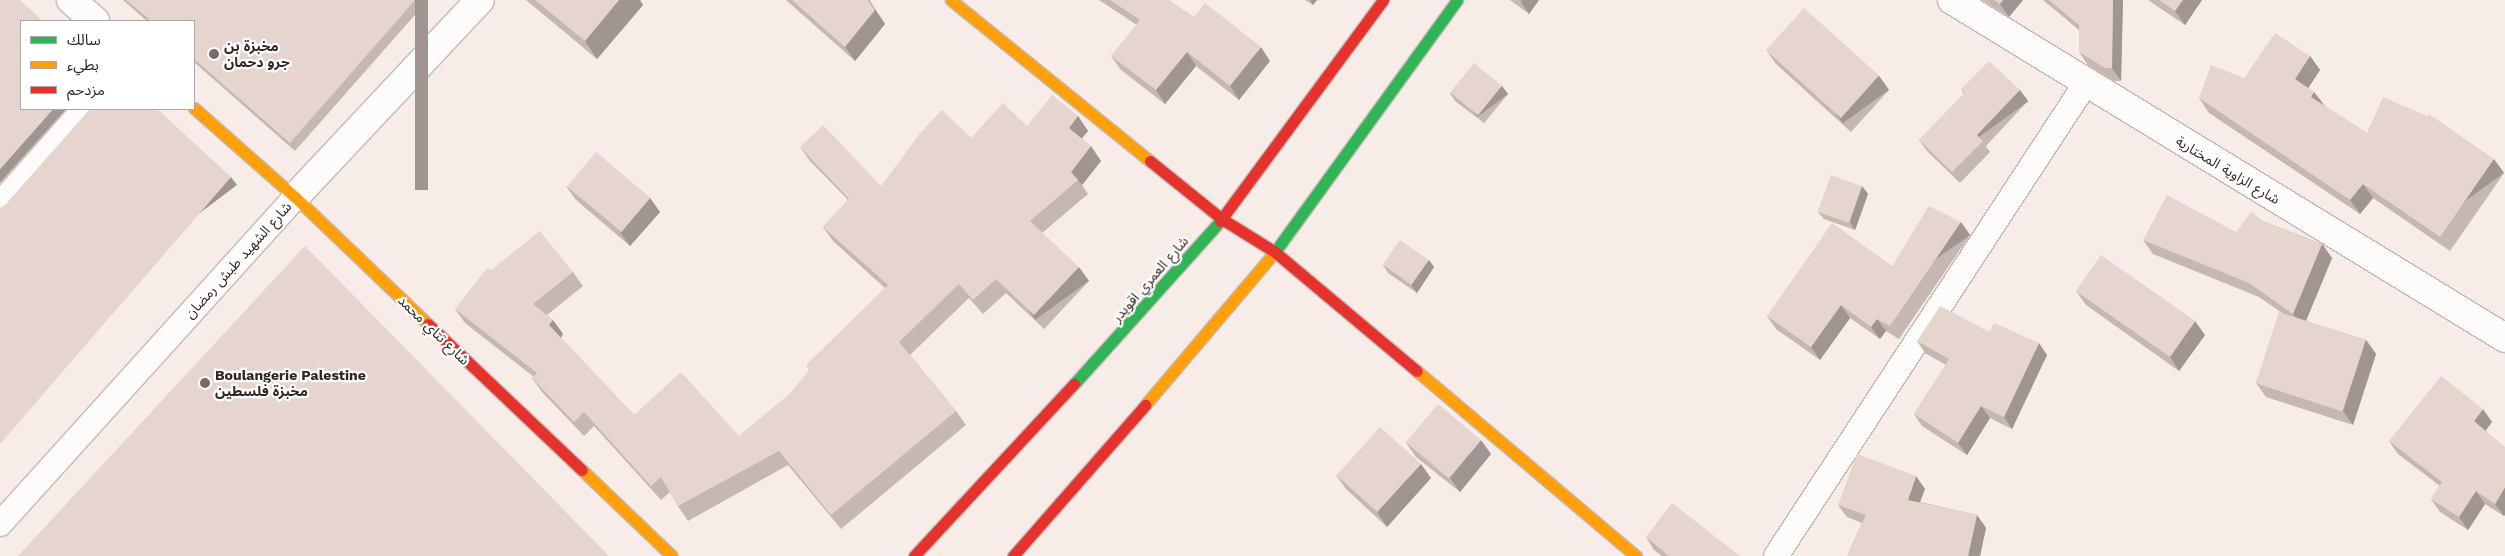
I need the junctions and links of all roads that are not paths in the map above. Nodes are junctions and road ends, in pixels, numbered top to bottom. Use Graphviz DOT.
graph roads {
  1 [pos="72,0"];
  2 [pos="480,0"];
  3 [pos="952,0"];
  4 [pos="1383,0"];
  5 [pos="1456,0"];
  6 [pos="1952,0"];
  7 [pos="95,20"];
  8 [pos="2086,83"];
  9 [pos="195,109"];
  10 [pos="83,110"];
  11 [pos="295,197"];
  12 [pos="0,204"];
  13 [pos="1222,219"];
  14 [pos="1275,252"];
  15 [pos="2505,338"];
  16 [pos="0,524"];
  17 [pos="672,556"];
  18 [pos="914,556"];
  19 [pos="1012,556"];
  20 [pos="1636,556"];
  21 [pos="1776,556"];
  1 -- 7 [label="street"];
  2 -- 11 [label="street, شارع الشهيد طبش رمضان"];
  3 -- 13 [label="street"];
  4 -- 13 [label="street, شارع العمري اقويدر"];
  5 -- 14 [label="street"];
  6 -- 8 [label="street, شارع الزاوية المختارية"];
  8 -- 15 [label="street, شارع الزاوية المختارية"];
  8 -- 21 [label="lane"];
  9 -- 11 [label="street, شارع تتاي محمد"];
  10 -- 12 [label="lane"];
  11 -- 16 [label="lane, شارع الشهيد طبش رمضان"];
  11 -- 17 [label="street, شارع تتاي محمد"];
  13 -- 14 [label="street"];
  13 -- 18 [label="street, شارع العمري اقويدر"];
  14 -- 19 [label="street"];
  14 -- 20 [label="street"];
}
